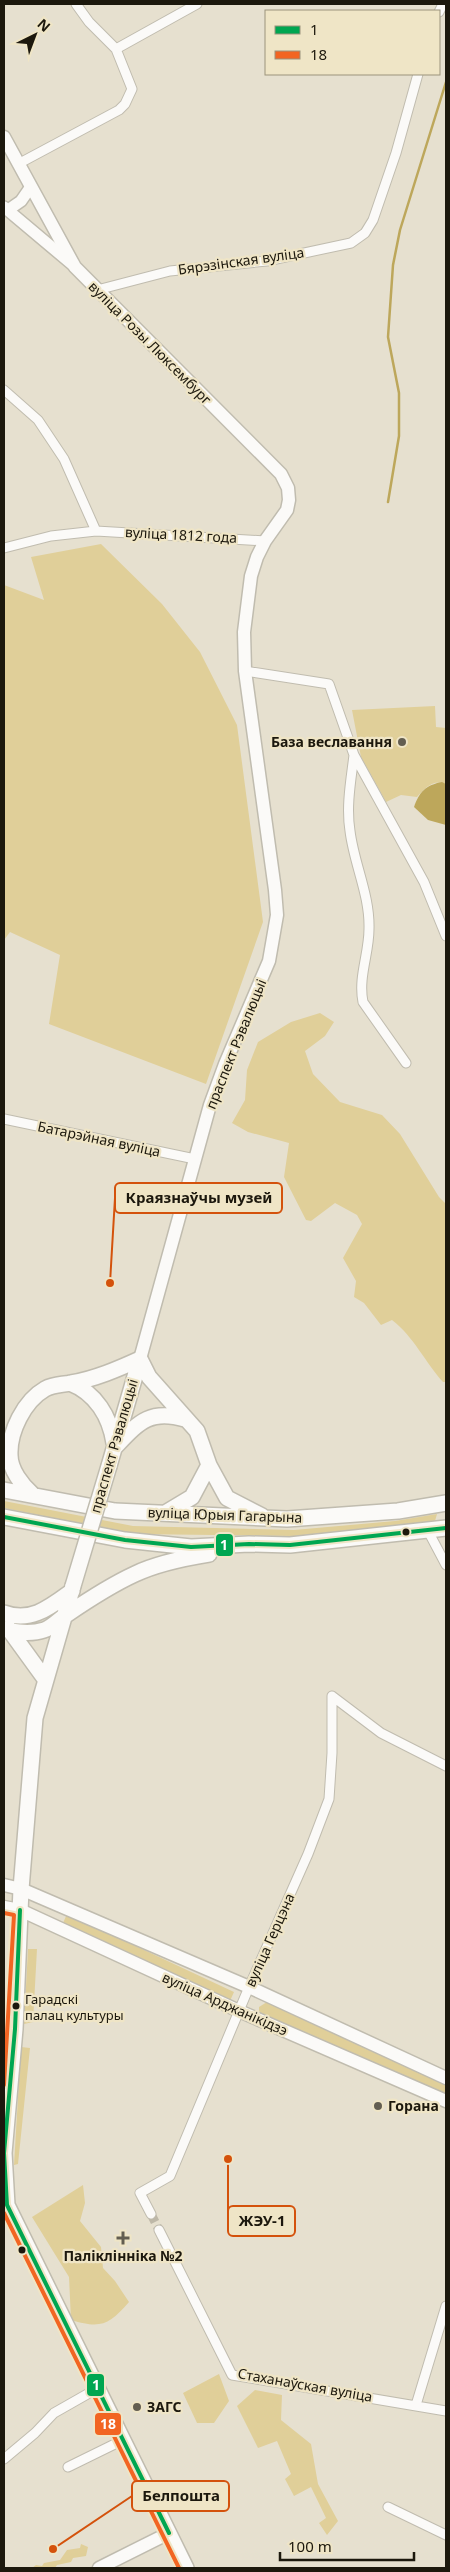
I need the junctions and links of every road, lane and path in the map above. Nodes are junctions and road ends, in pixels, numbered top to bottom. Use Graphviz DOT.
graph roads {
  1 [pos="76,4"];
  2 [pos="197,4"];
  3 [pos="116,50"];
  4 [pos="418,75"];
  5 [pos="4,137"];
  6 [pos="18,164"];
  7 [pos="30,188"];
  8 [pos="6,208"];
  9 [pos="75,267"];
  10 [pos="97,290"];
  11 [pos="4,390"];
  12 [pos="288,488"];
  13 [pos="96,531"];
  14 [pos="265,541"];
  15 [pos="4,548"];
  16 [pos="245,671"];
  17 [pos="354,755"];
  18 [pos="446,936"];
  19 [pos="406,1064"];
  20 [pos="4,1119"];
  21 [pos="195,1159"];
  22 [pos="140,1359"];
  23 [pos="70,1383"];
  24 [pos="185,1419"];
  25 [pos="115,1447"];
  26 [pos="7,1459"];
  27 [pos="209,1465"];
  28 [pos="4,1490"];
  29 [pos="32,1494"];
  30 [pos="446,1503"];
  31 [pos="166,1512"];
  32 [pos="4,1517"];
  33 [pos="266,1518"];
  34 [pos="38,1524"];
  35 [pos="446,1528"];
  36 [pos="4,1530"];
  37 [pos="428,1531"];
  38 [pos="249,1544"];
  39 [pos="446,1565"];
  40 [pos="72,1588"];
  41 [pos="4,1612"];
  42 [pos="63,1617"];
  43 [pos="7,1627"];
  44 [pos="45,1679"];
  45 [pos="446,1766"];
  46 [pos="4,1885"];
  47 [pos="21,1889"];
  48 [pos="4,1907"];
  49 [pos="20,1910"];
  50 [pos="249,1987"];
  51 [pos="239,2011"];
  52 [pos="446,2078"];
  53 [pos="446,2102"];
  54 [pos="4,2184"];
  55 [pos="151,2214"];
  56 [pos="159,2230"];
  57 [pos="446,2306"];
  58 [pos="98,2388"];
  59 [pos="416,2405"];
  60 [pos="446,2411"];
  61 [pos="123,2440"];
  62 [pos="4,2459"];
  63 [pos="68,2467"];
  64 [pos="388,2507"];
  65 [pos="169,2533"];
  66 [pos="446,2535"];
  67 [pos="99,2568"];
  68 [pos="186,2568"];
  1 -- 3 [label="street"];
  2 -- 3 [label="street"];
  3 -- 6 [label="street"];
  4 -- 10 [label="street, Бярэзінская вуліца"];
  5 -- 6 [label="main road"];
  6 -- 7 [label="main road"];
  7 -- 8 [label="street"];
  7 -- 9 [label="main road"];
  8 -- 9 [label="street, вуліца Розы Люксембург"];
  9 -- 10 [label="main road, вуліца Розы Люксембург"];
  10 -- 12 [label="main road, вуліца Розы Люксембург"];
  11 -- 13 [label="street"];
  12 -- 14 [label="main road, праспект Рэвалюцыі"];
  13 -- 14 [label="street, вуліца 1812 года"];
  13 -- 15 [label="street, вуліца 1812 года"];
  14 -- 16 [label="main road, праспект Рэвалюцыі"];
  16 -- 17 [label="street"];
  16 -- 21 [label="main road, праспект Рэвалюцыі"];
  17 -- 18 [label="street"];
  17 -- 19 [label="street"];
  20 -- 21 [label="street, Батарэйная вуліца"];
  21 -- 22 [label="main road, праспект Рэвалюцыі"];
  22 -- 23 [label="main road"];
  22 -- 24 [label="main road"];
  22 -- 25 [label="main road, праспект Рэвалюцыі"];
  23 -- 25 [label="main road"];
  23 -- 26 [label="main road"];
  24 -- 25 [label="main road"];
  24 -- 27 [label="main road"];
  25 -- 40 [label="main road, праспект Рэвалюцыі, bridge"];
  26 -- 29 [label="main road"];
  27 -- 31 [label="main road"];
  27 -- 33 [label="main road"];
  28 -- 29 [label="main road, вуліца Юрыя Гагарына"];
  29 -- 31 [label="main road, вуліца Юрыя Гагарына"];
  30 -- 33 [label="main road, вуліца Юрыя Гагарына"];
  31 -- 33 [label="main road, вуліца Юрыя Гагарына"];
  32 -- 34 [label="main road, вуліца Юрыя Гагарына"];
  34 -- 36 [label="main road"];
  34 -- 38 [label="main road, вуліца Юрыя Гагарына"];
  35 -- 37 [label="main road, вуліца Юрыя Гагарына"];
  37 -- 38 [label="main road, вуліца Юрыя Гагарына"];
  37 -- 39 [label="street"];
  38 -- 42 [label="main road"];
  40 -- 41 [label="main road"];
  40 -- 42 [label="main road, праспект Рэвалюцыі"];
  42 -- 43 [label="main road"];
  42 -- 44 [label="main road, праспект Рэвалюцыі"];
  43 -- 44 [label="main road"];
  44 -- 47 [label="main road, праспект Рэвалюцыі"];
  45 -- 50 [label="street, вуліца Герцэна"];
  46 -- 47 [label="main road, вуліца Арджанікідзэ"];
  47 -- 49 [label="main road, праспект Рэвалюцыі"];
  47 -- 50 [label="main road, вуліца Арджанікідзэ"];
  48 -- 49 [label="main road, вуліца Арджанікідзэ"];
  49 -- 51 [label="main road, вуліца Арджанікідзэ"];
  49 -- 54 [label="main road, праспект Рэвалюцыі"];
  50 -- 51 [label="street, вуліца Герцэна"];
  50 -- 52 [label="main road, вуліца Арджанікідзэ"];
  51 -- 53 [label="main road, вуліца Арджанікідзэ"];
  51 -- 55 [label="street, вуліца Герцэна"];
  54 -- 58 [label="main road, праспект Рэвалюцыі"];
  56 -- 59 [label="street, Стаханаўская вуліца"];
  57 -- 59 [label="street"];
  58 -- 61 [label="main road, праспект Рэвалюцыі"];
  58 -- 62 [label="street"];
  59 -- 60 [label="street, Стаханаўская вуліца"];
  61 -- 63 [label="street"];
  61 -- 65 [label="main road, праспект Рэвалюцыі"];
  64 -- 66 [label="street"];
  65 -- 67 [label="main road"];
  65 -- 68 [label="main road, праспект Рэвалюцыі"];
}
